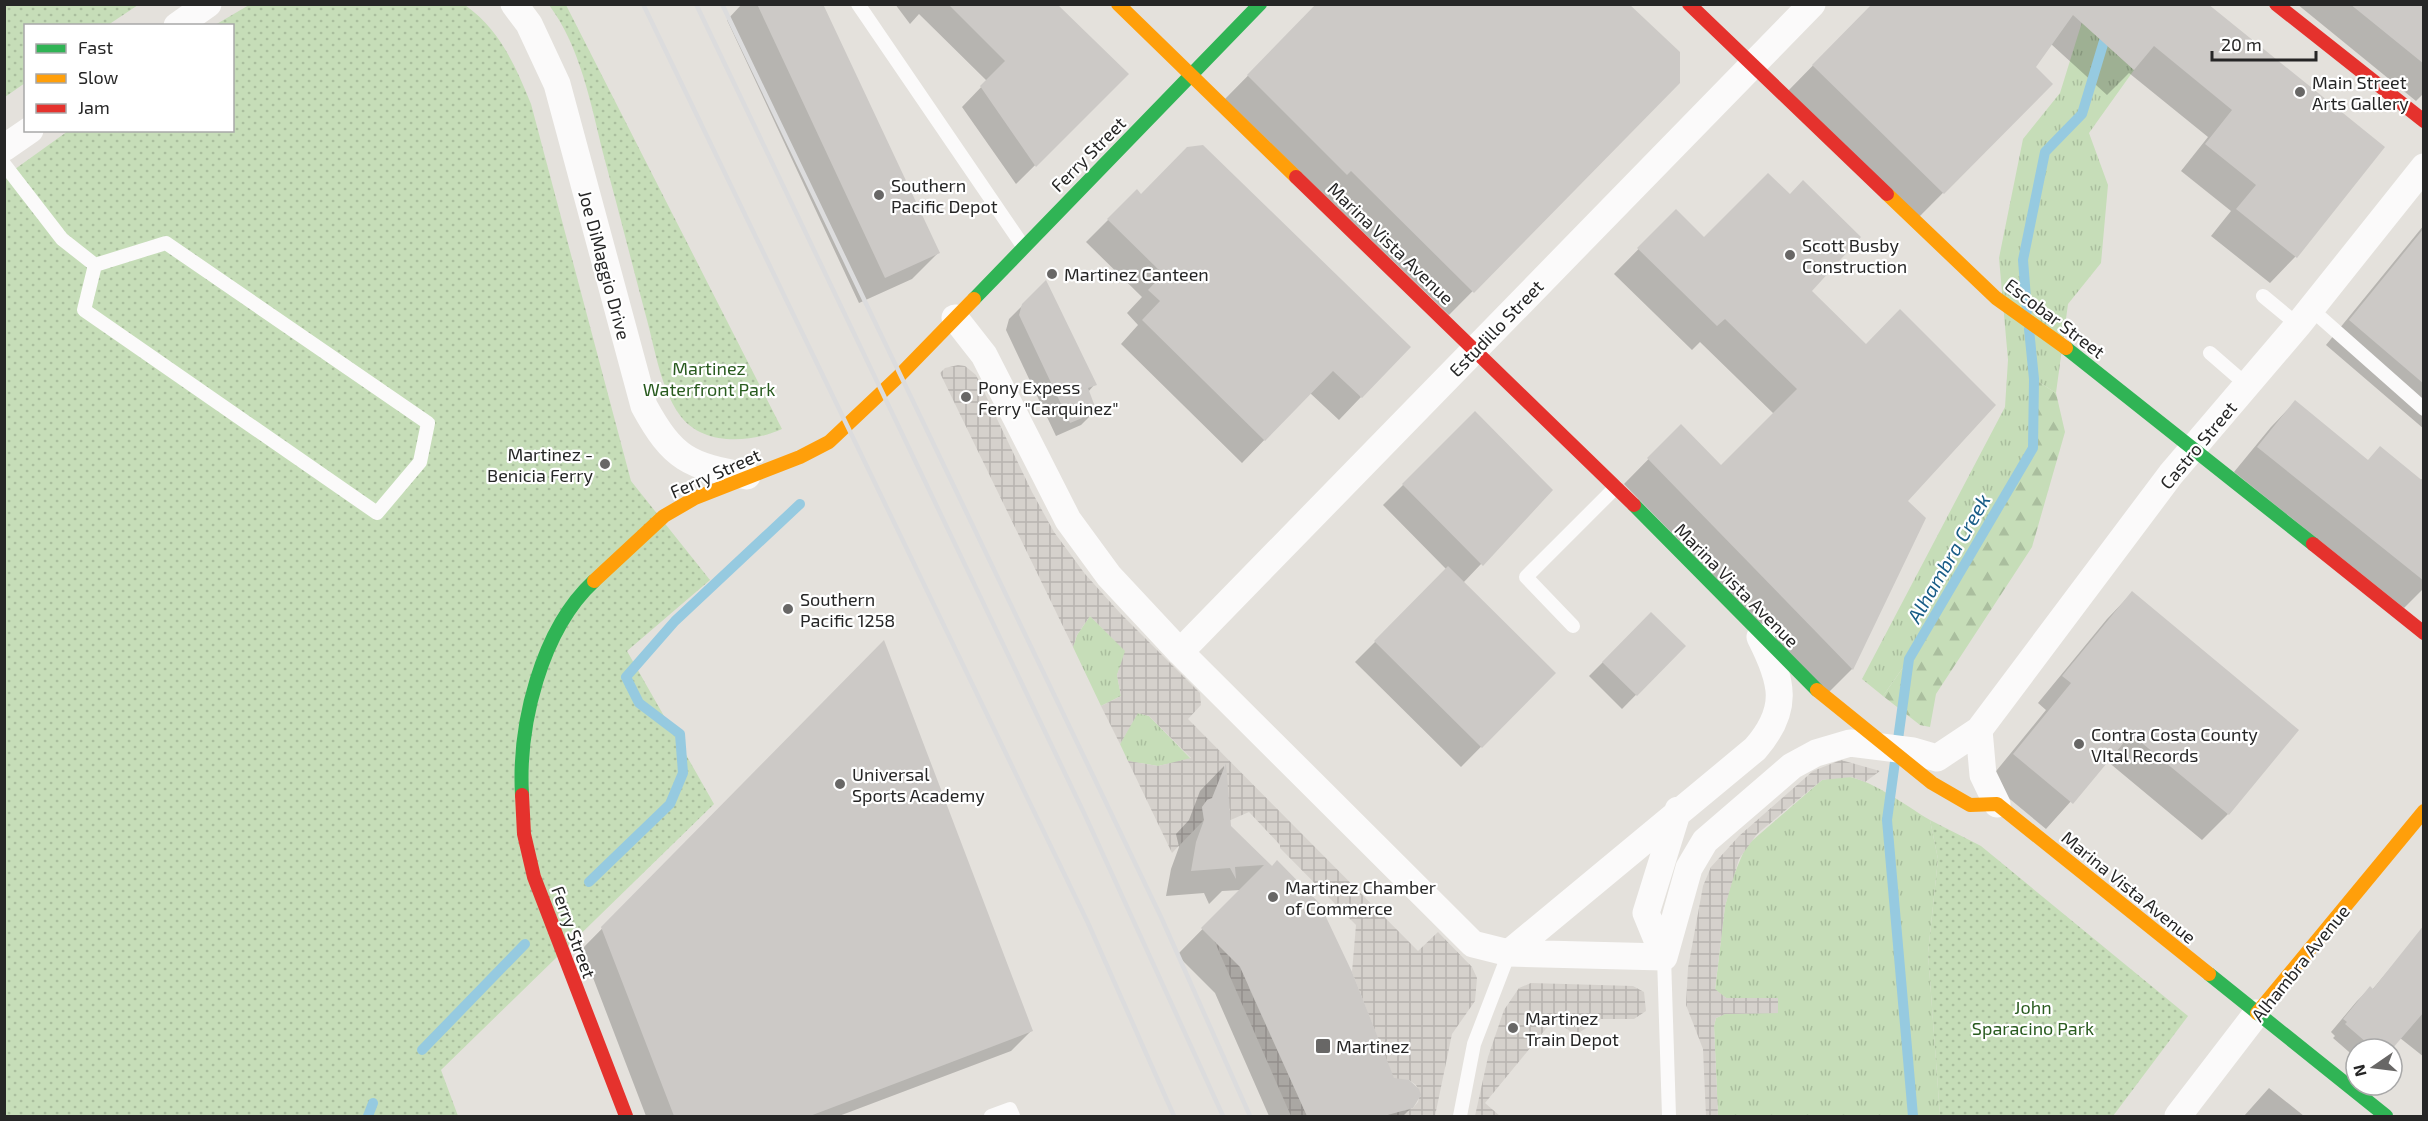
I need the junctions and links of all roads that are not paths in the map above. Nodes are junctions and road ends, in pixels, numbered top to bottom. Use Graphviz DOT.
graph roads {
  1 [pos="208,4"];
  2 [pos="513,4"];
  3 [pos="858,4"];
  4 [pos="1118,4"];
  5 [pos="1260,4"];
  6 [pos="1812,4"];
  7 [pos="2276,4"];
  8 [pos="1695,6"];
  9 [pos="180,24"];
  10 [pos="1752,65"];
  11 [pos="1191,77"];
  12 [pos="2424,121"];
  13 [pos="27,132"];
  14 [pos="4,148"];
  15 [pos="4,164"];
  16 [pos="2424,167"];
  17 [pos="1023,246"];
  18 [pos="95,265"];
  19 [pos="2263,296"];
  20 [pos="2304,317"];
  21 [pos="955,318"];
  22 [pos="1474,349"];
  23 [pos="2210,353"];
  24 [pos="2248,386"];
  25 [pos="2424,409"];
  26 [pos="2191,450"];
  27 [pos="747,476"];
  28 [pos="1616,487"];
  29 [pos="1573,626"];
  30 [pos="1758,633"];
  31 [pos="2424,633"];
  32 [pos="1180,652"];
  33 [pos="1979,730"];
  34 [pos="1890,749"];
  35 [pos="1935,770"];
  36 [pos="1997,804"];
  37 [pos="1678,810"];
  38 [pos="2424,811"];
  39 [pos="1509,953"];
  40 [pos="1664,957"];
  41 [pos="2257,1013"];
  42 [pos="626,1116"];
  43 [pos="991,1116"];
  44 [pos="1013,1116"];
  45 [pos="1460,1116"];
  46 [pos="1669,1116"];
  47 [pos="2178,1116"];
  48 [pos="2386,1116"];
  1 -- 9 [label="street"];
  2 -- 27 [label="street, Joe DiMaggio Drive"];
  3 -- 17 [label="lane"];
  4 -- 11 [label="main road, Marina Vista Avenue"];
  5 -- 11 [label="main road, Ferry Street"];
  6 -- 10 [label="street, Estudillo Street"];
  7 -- 12 [label="main road"];
  8 -- 10 [label="main road, Escobar Street"];
  10 -- 22 [label="street, Estudillo Street"];
  10 -- 26 [label="main road, Escobar Street"];
  11 -- 17 [label="main road, Ferry Street"];
  11 -- 22 [label="main road, Marina Vista Avenue"];
  13 -- 14 [label="street"];
  15 -- 18 [label="lane"];
  16 -- 20 [label="street, Castro Street"];
  17 -- 21 [label="main road, Ferry Street"];
  18 -- 18 [label="lane"];
  19 -- 20 [label="lane"];
  20 -- 24 [label="street, Castro Street"];
  20 -- 25 [label="lane"];
  21 -- 27 [label="main road, Ferry Street"];
  21 -- 32 [label="street"];
  22 -- 28 [label="main road, Marina Vista Avenue"];
  22 -- 32 [label="street, Estudillo Street"];
  23 -- 24 [label="lane"];
  24 -- 26 [label="street, Castro Street"];
  26 -- 31 [label="main road, Escobar Street"];
  26 -- 33 [label="street, Castro Street"];
  27 -- 42 [label="main road, Ferry Street"];
  28 -- 29 [label="lane"];
  28 -- 30 [label="main road, Marina Vista Avenue"];
  30 -- 34 [label="main road, Marina Vista Avenue"];
  30 -- 37 [label="street"];
  32 -- 39 [label="street"];
  33 -- 35 [label="street, Castro Street"];
  33 -- 36 [label="street"];
  34 -- 35 [label="street"];
  34 -- 40 [label="street"];
  35 -- 36 [label="main road"];
  36 -- 41 [label="main road, Marina Vista Avenue"];
  37 -- 39 [label="street"];
  37 -- 40 [label="street"];
  38 -- 41 [label="main road, Alhambra Avenue"];
  39 -- 40 [label="street"];
  39 -- 45 [label="lane"];
  40 -- 46 [label="lane"];
  41 -- 47 [label="street, Alhambra Avenue"];
  41 -- 48 [label="main road, Marina Vista Avenue"];
  43 -- 44 [label="lane"];
}
